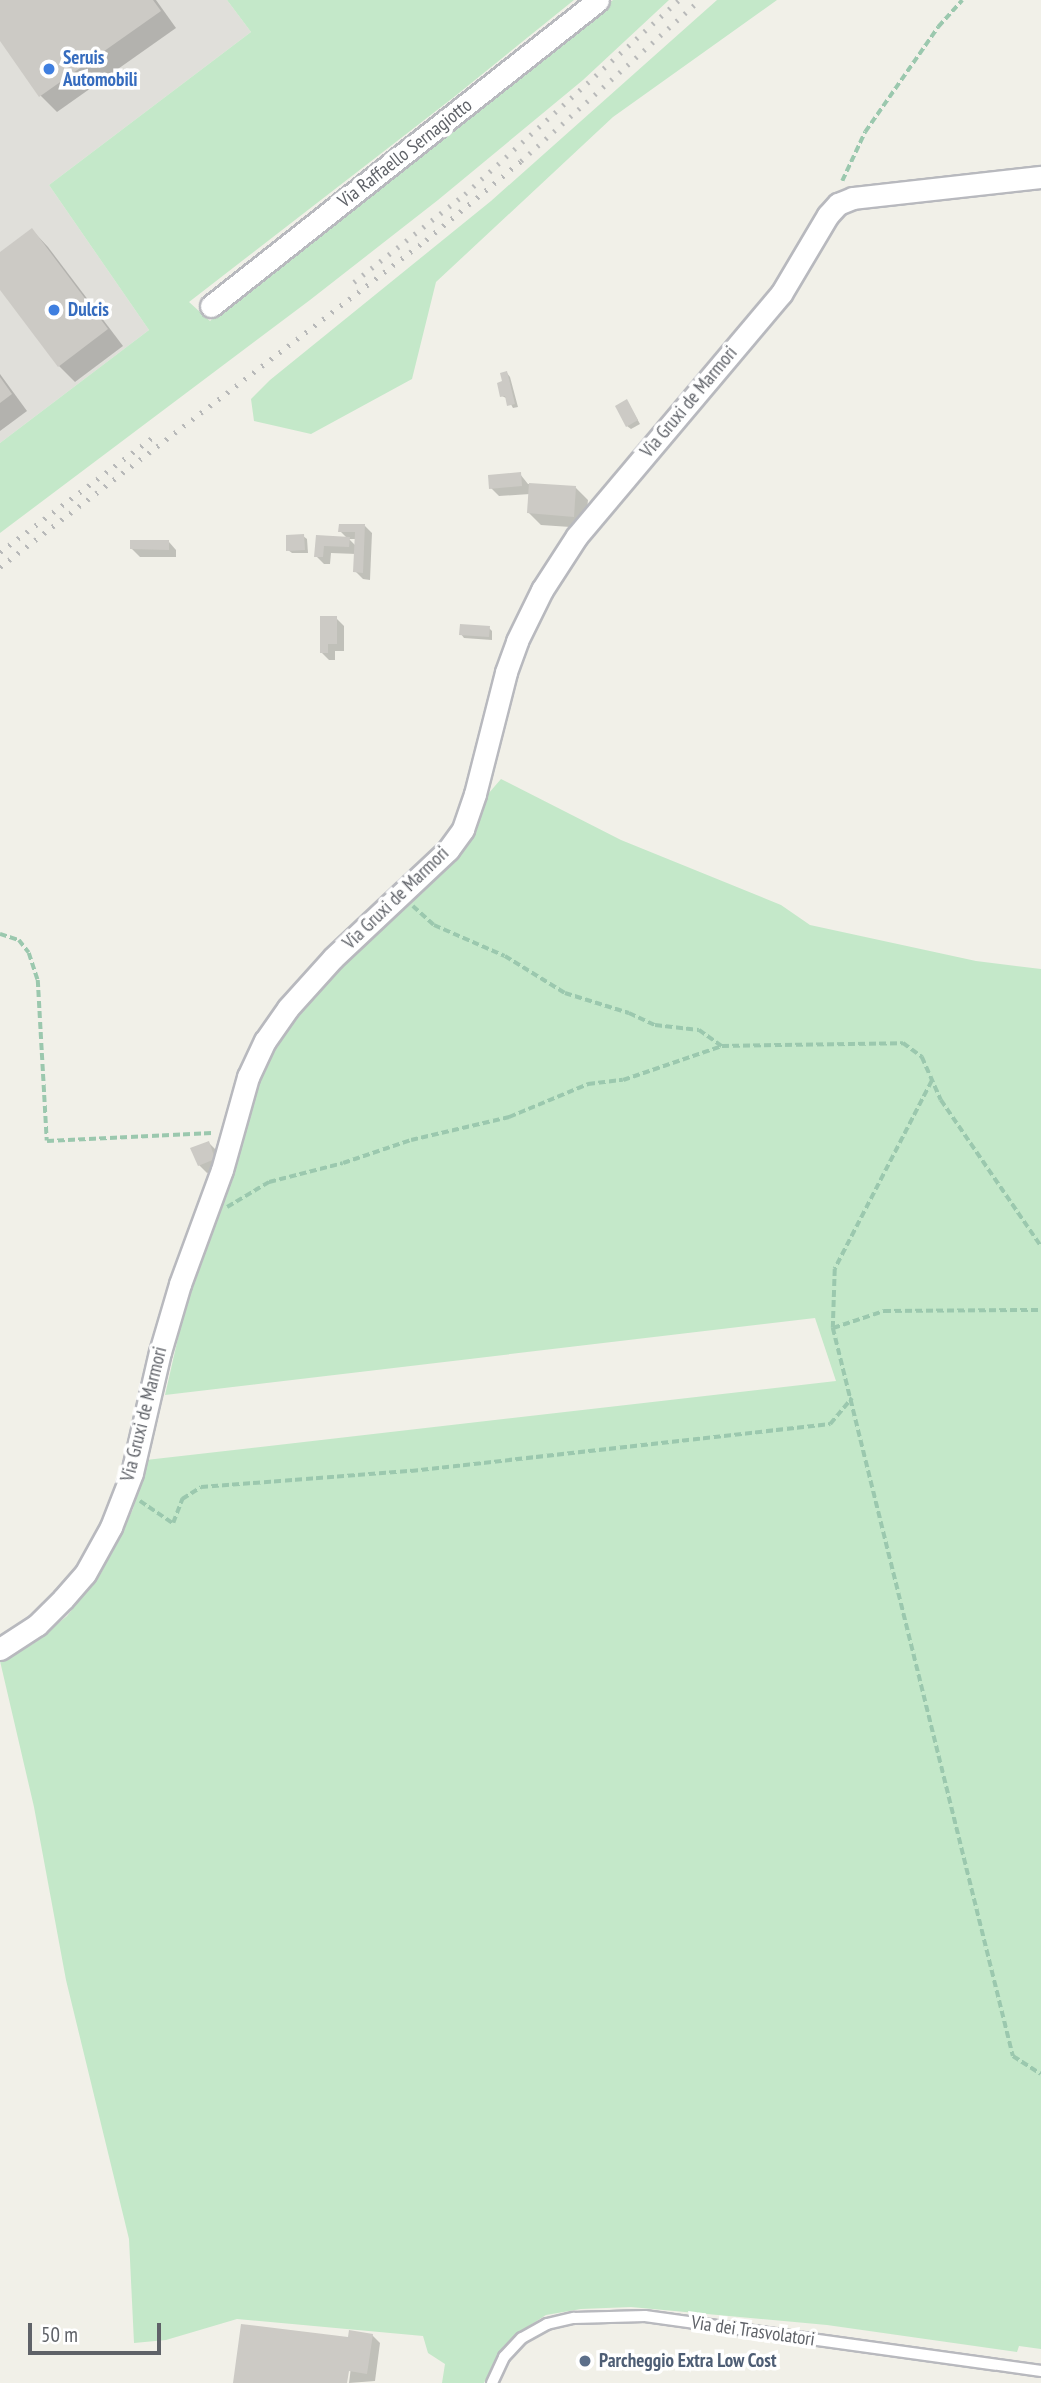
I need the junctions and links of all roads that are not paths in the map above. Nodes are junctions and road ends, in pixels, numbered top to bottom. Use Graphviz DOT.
graph roads {
  1 [pos="598,0"];
  2 [pos="1041,177"];
  3 [pos="211,306"];
  4 [pos="0,1649"];
  5 [pos="1041,2371"];
  6 [pos="492,2383"];
  1 -- 3 [label="street, Via Raffaello Sernagiotto"];
  2 -- 4 [label="street, Via Gruxi de Marmori"];
  5 -- 6 [label="lane, Via dei Trasvolatori"];
}
